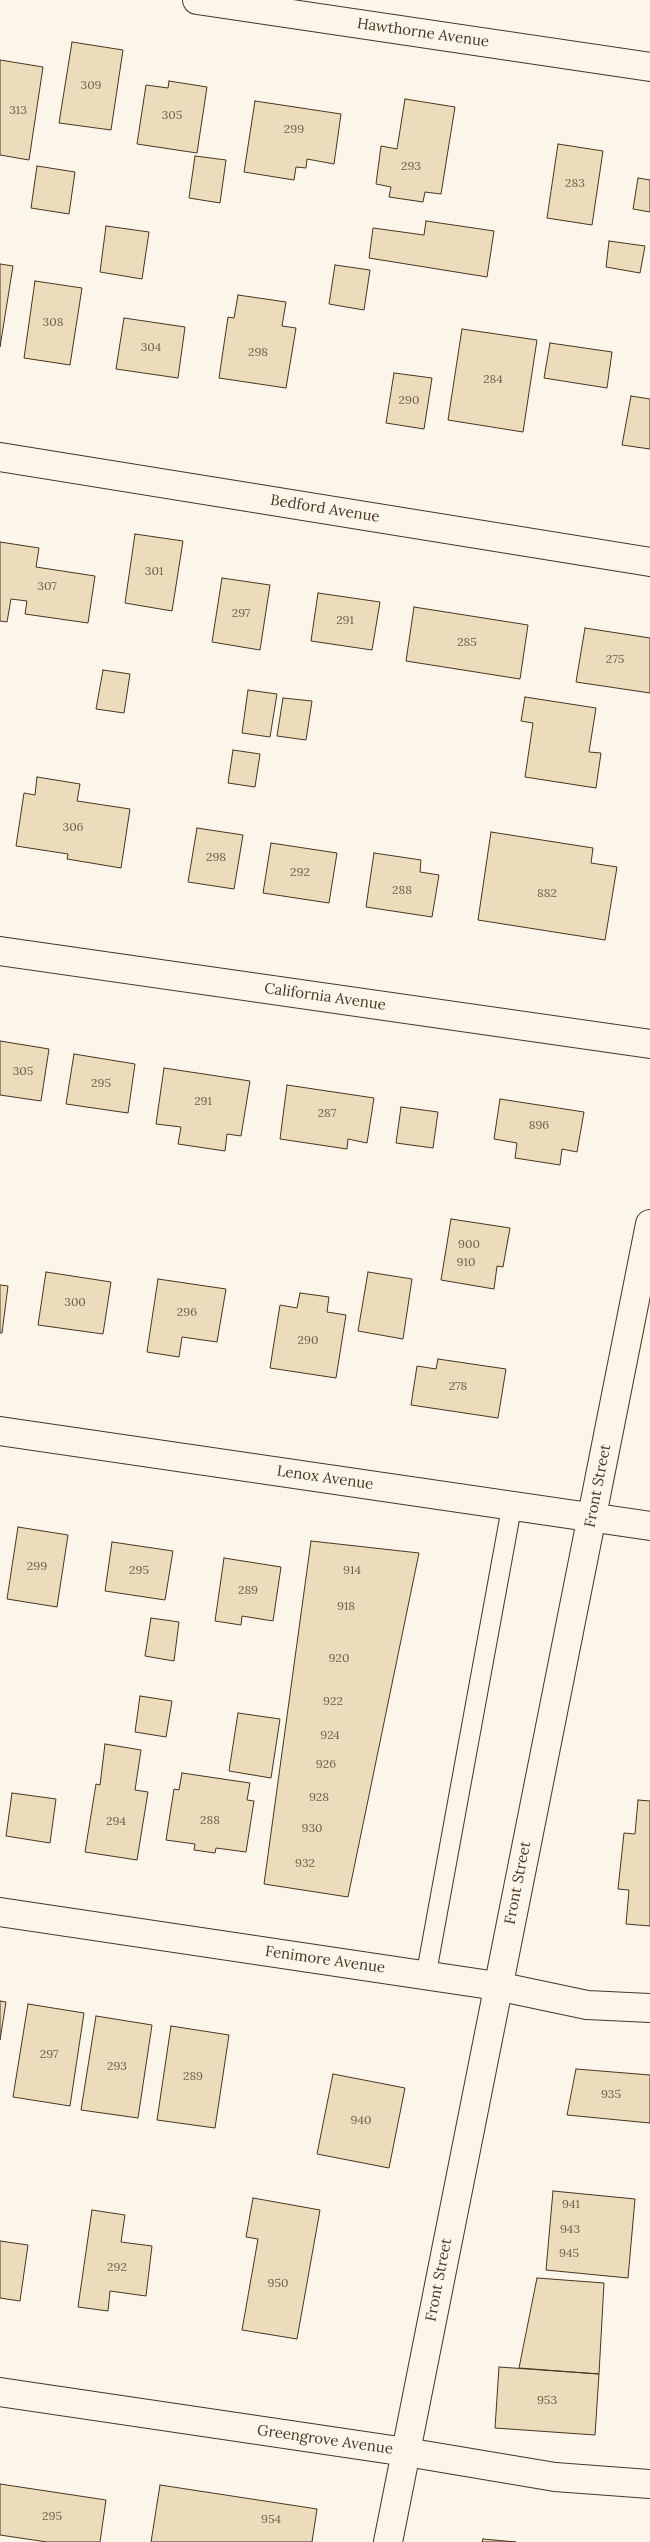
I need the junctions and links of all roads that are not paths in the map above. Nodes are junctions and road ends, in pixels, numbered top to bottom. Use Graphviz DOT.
graph roads {
  1 [pos="197,0"];
  2 [pos="650,66"];
  3 [pos="0,457"];
  4 [pos="650,562"];
  5 [pos="0,951"];
  6 [pos="650,1044"];
  7 [pos="650,1224"];
  8 [pos="0,1431"];
  9 [pos="512,1505"];
  10 [pos="592,1516"];
  11 [pos="650,1526"];
  12 [pos="0,1912"];
  13 [pos="426,1975"];
  14 [pos="497,1986"];
  15 [pos="650,2008"];
  16 [pos="0,2392"];
  17 [pos="406,2452"];
  18 [pos="650,2484"];
  19 [pos="388,2542"];
  1 -- 2 [label="street, Hawthorne Avenue"];
  3 -- 4 [label="street, Bedford Avenue"];
  5 -- 6 [label="street, California Avenue"];
  7 -- 10 [label="street, Front Street"];
  8 -- 9 [label="street, Lenox Avenue"];
  9 -- 10 [label="street, Lenox Avenue"];
  9 -- 13 [label="lane"];
  10 -- 11 [label="street, Lenox Avenue"];
  10 -- 14 [label="street, Front Street"];
  12 -- 13 [label="street, Fenimore Avenue"];
  13 -- 14 [label="street, Fenimore Avenue"];
  14 -- 15 [label="street, Fenimore Avenue"];
  14 -- 17 [label="street, Front Street"];
  16 -- 17 [label="street, Greengrove Avenue"];
  17 -- 18 [label="street, Greengrove Avenue"];
  17 -- 19 [label="street, Front Street"];
}
